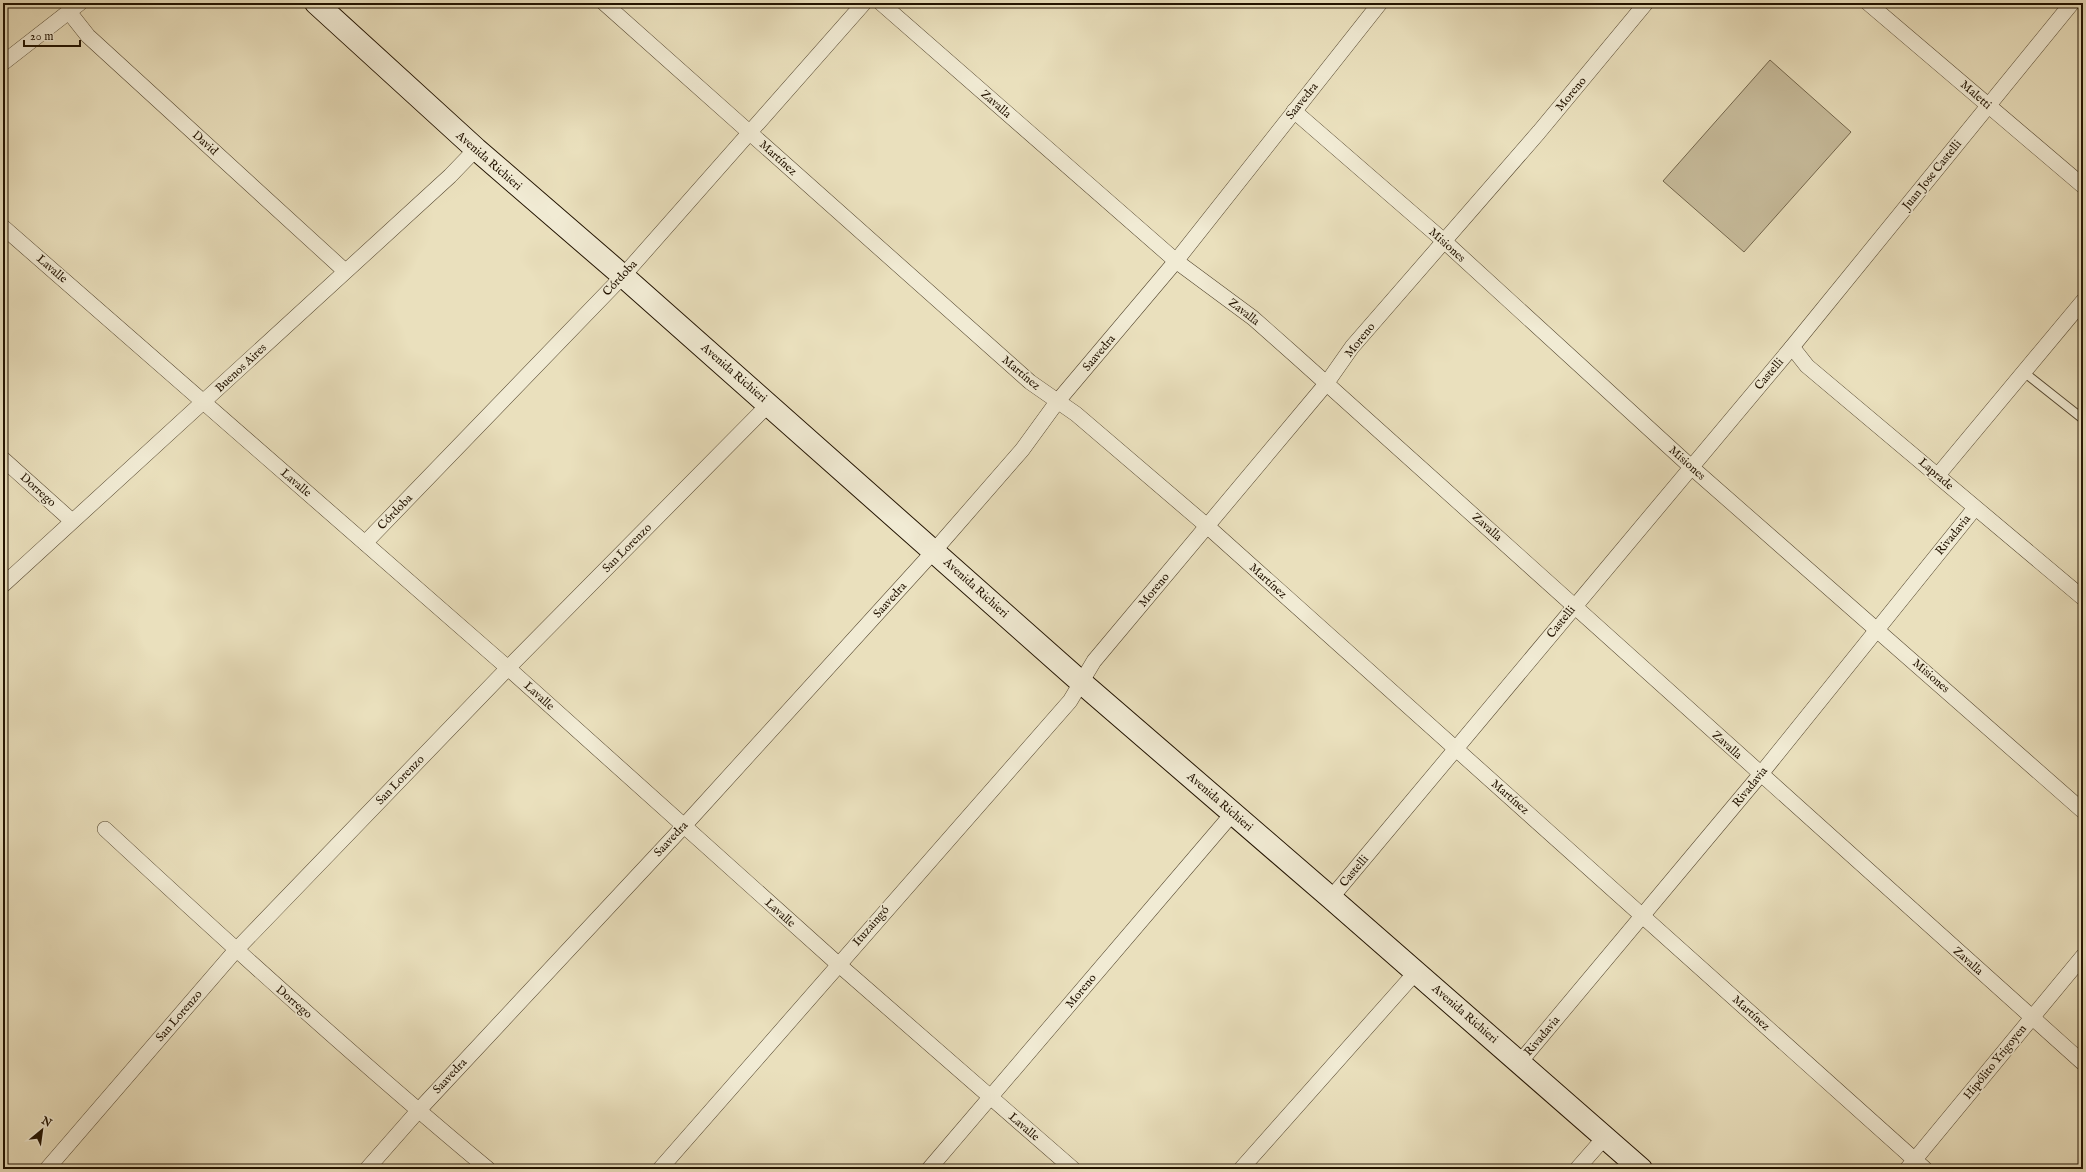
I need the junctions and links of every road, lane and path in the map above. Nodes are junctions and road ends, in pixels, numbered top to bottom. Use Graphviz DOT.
graph roads {
  1 [pos="316,3"];
  2 [pos="604,3"];
  3 [pos="864,3"];
  4 [pos="881,3"];
  5 [pos="1380,3"];
  6 [pos="1646,3"];
  7 [pos="1868,3"];
  8 [pos="2072,3"];
  9 [pos="74,7"];
  10 [pos="3,63"];
  11 [pos="1988,105"];
  12 [pos="1294,111"];
  13 [pos="751,133"];
  14 [pos="476,149"];
  15 [pos="2083,186"];
  16 [pos="3,227"];
  17 [pos="1444,241"];
  18 [pos="1176,261"];
  19 [pos="345,271"];
  20 [pos="623,276"];
  21 [pos="2081,309"];
  22 [pos="1792,347"];
  23 [pos="2025,373"];
  24 [pos="1326,384"];
  25 [pos="204,402"];
  26 [pos="1057,402"];
  27 [pos="769,404"];
  28 [pos="2083,419"];
  29 [pos="3,459"];
  30 [pos="1690,466"];
  31 [pos="1938,475"];
  32 [pos="1975,508"];
  33 [pos="72,521"];
  34 [pos="1206,526"];
  35 [pos="365,543"];
  36 [pos="934,551"];
  37 [pos="3,585"];
  38 [pos="2083,598"];
  39 [pos="1574,605"];
  40 [pos="1877,628"];
  41 [pos="508,668"];
  42 [pos="1082,683"];
  43 [pos="1456,750"];
  44 [pos="1760,775"];
  45 [pos="2083,810"];
  46 [pos="1233,813"];
  47 [pos="683,827"];
  48 [pos="105,829"];
  49 [pos="1331,898"];
  50 [pos="1644,916"];
  51 [pos="236,950"];
  52 [pos="2083,956"];
  53 [pos="838,964"];
  54 [pos="1416,972"];
  55 [pos="2032,1018"];
  56 [pos="1520,1062"];
  57 [pos="2083,1063"];
  58 [pos="990,1098"];
  59 [pos="418,1111"];
  60 [pos="1605,1137"];
  61 [pos="1916,1166"];
  62 [pos="47,1169"];
  63 [pos="367,1169"];
  64 [pos="488,1169"];
  65 [pos="660,1169"];
  66 [pos="929,1169"];
  67 [pos="1073,1169"];
  68 [pos="1241,1169"];
  69 [pos="1577,1169"];
  70 [pos="1641,1169"];
  1 -- 14 [label="street, Avenida Richieri"];
  2 -- 13 [label="street, Martínez"];
  3 -- 13 [label="street, Córdoba"];
  4 -- 18 [label="street, Zavalla"];
  5 -- 12 [label="street, Saavedra"];
  6 -- 17 [label="street, Moreno"];
  7 -- 11 [label="street, Maletti"];
  8 -- 11 [label="street, Juan Jose Castelli"];
  9 -- 10 [label="street"];
  9 -- 19 [label="street, David"];
  11 -- 15 [label="street, Maletti"];
  11 -- 22 [label="street, Juan Jose Castelli"];
  12 -- 17 [label="street, Misiones"];
  12 -- 18 [label="street, Saavedra"];
  13 -- 20 [label="street, Córdoba"];
  13 -- 26 [label="street, Martínez"];
  14 -- 19 [label="street, Buenos Aires"];
  14 -- 20 [label="street, Avenida Richieri"];
  16 -- 25 [label="street, Lavalle"];
  17 -- 24 [label="street, Moreno"];
  17 -- 30 [label="street, Misiones"];
  18 -- 24 [label="street, Zavalla"];
  18 -- 26 [label="street, Saavedra"];
  19 -- 25 [label="street, Buenos Aires"];
  20 -- 27 [label="street, Avenida Richieri"];
  20 -- 35 [label="street, Córdoba"];
  21 -- 23 [label="street"];
  22 -- 30 [label="street, Castelli"];
  22 -- 31 [label="street, Laprade"];
  23 -- 28 [label="lane"];
  23 -- 31 [label="street"];
  24 -- 34 [label="street, Moreno"];
  24 -- 39 [label="street, Zavalla"];
  25 -- 33 [label="street, Buenos Aires"];
  25 -- 35 [label="street, Lavalle"];
  26 -- 34 [label="street, Martínez"];
  26 -- 36 [label="street, Saavedra"];
  27 -- 36 [label="street, Avenida Richieri"];
  27 -- 41 [label="street, San Lorenzo"];
  29 -- 33 [label="street, Dorrego"];
  30 -- 39 [label="street, Castelli"];
  30 -- 40 [label="street, Misiones"];
  31 -- 32 [label="street, Laprade"];
  32 -- 38 [label="street, Laprade"];
  32 -- 40 [label="street, Rivadavia"];
  33 -- 37 [label="street, Buenos Aires"];
  34 -- 42 [label="street, Moreno"];
  34 -- 43 [label="street, Martínez"];
  35 -- 41 [label="street, Lavalle"];
  36 -- 42 [label="street, Avenida Richieri"];
  36 -- 47 [label="street, Saavedra"];
  39 -- 43 [label="street, Castelli"];
  39 -- 44 [label="street, Zavalla"];
  40 -- 44 [label="street, Rivadavia"];
  40 -- 45 [label="street, Misiones"];
  41 -- 47 [label="street, Lavalle"];
  41 -- 51 [label="street, San Lorenzo"];
  42 -- 46 [label="street, Avenida Richieri"];
  42 -- 53 [label="street, Ituzaingó"];
  43 -- 49 [label="street, Castelli"];
  43 -- 50 [label="street, Martínez"];
  44 -- 50 [label="street, Rivadavia"];
  44 -- 55 [label="street, Zavalla"];
  46 -- 49 [label="street, Avenida Richieri"];
  46 -- 58 [label="street, Moreno"];
  47 -- 53 [label="street, Lavalle"];
  47 -- 59 [label="street, Saavedra"];
  48 -- 51 [label="street, Dorrego"];
  49 -- 54 [label="street, Avenida Richieri"];
  50 -- 56 [label="street, Rivadavia"];
  50 -- 61 [label="street, Martínez"];
  51 -- 59 [label="street, Dorrego"];
  51 -- 62 [label="street, San Lorenzo"];
  52 -- 55 [label="street, Hipólito Yrigoyen"];
  53 -- 58 [label="street, Lavalle"];
  53 -- 65 [label="street, Ituzaingó"];
  54 -- 56 [label="street, Avenida Richieri"];
  54 -- 68 [label="street"];
  55 -- 57 [label="street, Zavalla"];
  55 -- 61 [label="street, Hipólito Yrigoyen"];
  56 -- 60 [label="street, Avenida Richieri"];
  58 -- 66 [label="street, Moreno"];
  58 -- 67 [label="street, Lavalle"];
  59 -- 63 [label="street, Saavedra"];
  59 -- 64 [label="street, Dorrego"];
  60 -- 69 [label="street"];
  60 -- 70 [label="street, Avenida Richieri"];
}
